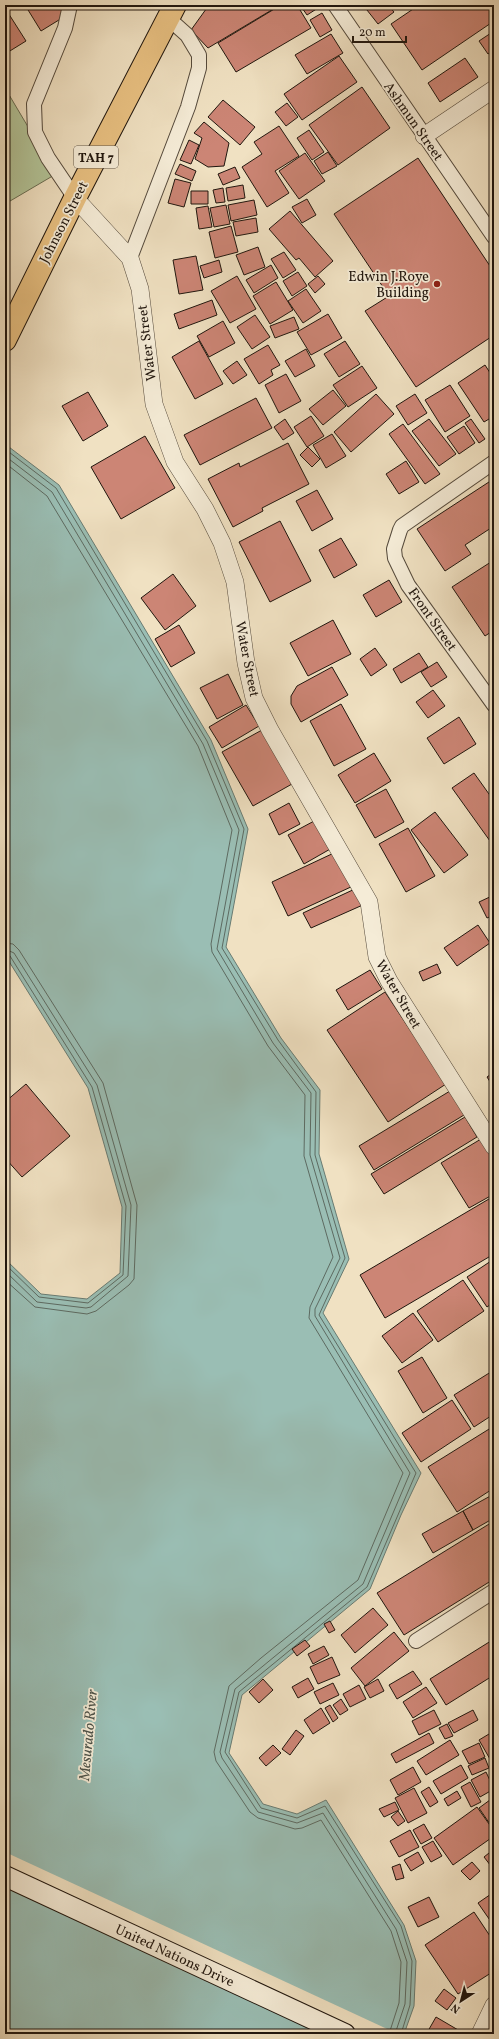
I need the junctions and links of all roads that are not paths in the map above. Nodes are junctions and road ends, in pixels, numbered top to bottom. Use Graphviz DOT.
graph roads {
  1 [pos="70,5"];
  2 [pos="335,5"];
  3 [pos="172,12"];
  4 [pos="494,89"];
  5 [pos="424,136"];
  6 [pos="75,198"];
  7 [pos="494,237"];
  8 [pos="130,258"];
  9 [pos="5,340"];
  10 [pos="494,462"];
  11 [pos="494,705"];
  12 [pos="494,1147"];
  13 [pos="494,1591"];
  14 [pos="416,1641"];
  15 [pos="5,1876"];
  16 [pos="494,2005"];
  17 [pos="345,2034"];
  18 [pos="480,2034"];
  1 -- 6 [label="street"];
  2 -- 5 [label="street, Ashmun Street"];
  3 -- 6 [label="highway, Johnson Street / TAH 7"];
  3 -- 8 [label="street"];
  4 -- 5 [label="street"];
  5 -- 7 [label="street, Ashmun Street"];
  6 -- 8 [label="street, Water Street"];
  6 -- 9 [label="highway, Johnson Street / TAH 7"];
  8 -- 12 [label="street, Water Street"];
  10 -- 11 [label="street, Front Street"];
  13 -- 14 [label="street"];
  15 -- 17 [label="main road, United Nations Drive"];
  16 -- 18 [label="street"];
}
